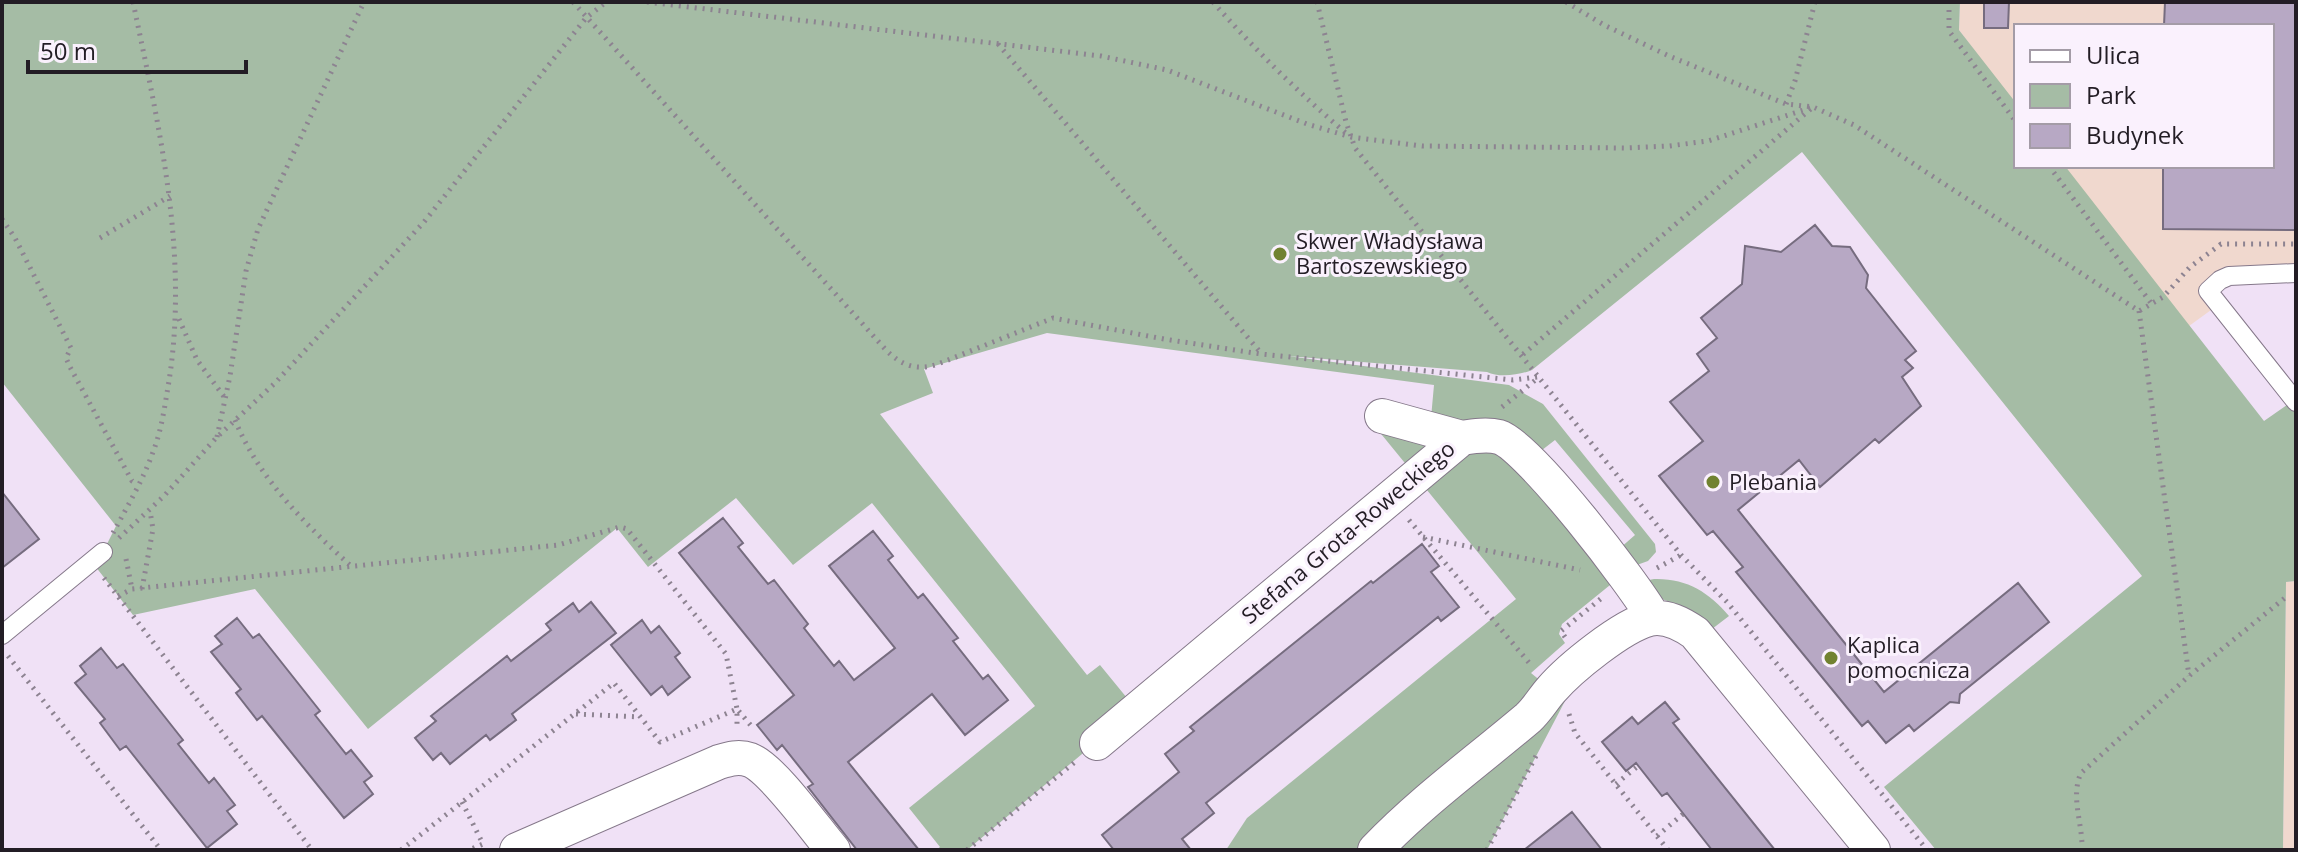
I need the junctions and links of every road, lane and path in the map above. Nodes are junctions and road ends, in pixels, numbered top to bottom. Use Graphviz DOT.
graph roads {
  1 [pos="133,2"];
  2 [pos="364,2"];
  3 [pos="573,2"];
  4 [pos="606,2"];
  5 [pos="647,2"];
  6 [pos="1213,2"];
  7 [pos="1317,2"];
  8 [pos="1566,2"];
  9 [pos="1815,2"];
  10 [pos="1949,2"];
  11 [pos="586,18"];
  12 [pos="998,44"];
  13 [pos="1786,104"];
  14 [pos="1813,107"];
  15 [pos="2014,119"];
  16 [pos="1351,137"];
  17 [pos="2050,168"];
  18 [pos="170,196"];
  19 [pos="2,219"];
  20 [pos="100,238"];
  21 [pos="2296,244"];
  22 [pos="2296,273"];
  23 [pos="2151,304"];
  24 [pos="2139,311"];
  25 [pos="177,314"];
  26 [pos="1261,354"];
  27 [pos="1521,356"];
  28 [pos="1538,377"];
  29 [pos="225,398"];
  30 [pos="2296,402"];
  31 [pos="1382,416"];
  32 [pos="235,420"];
  33 [pos="216,438"];
  34 [pos="1462,438"];
  35 [pos="138,484"];
  36 [pos="1391,496"];
  37 [pos="150,510"];
  38 [pos="124,533"];
  39 [pos="1423,537"];
  40 [pos="97,557"];
  41 [pos="352,567"];
  42 [pos="1628,579"];
  43 [pos="132,589"];
  44 [pos="142,589"];
  45 [pos="118,596"];
  46 [pos="2286,597"];
  47 [pos="1653,617"];
  48 [pos="2,635"];
  49 [pos="2,649"];
  50 [pos="1540,675"];
  51 [pos="2189,676"];
  52 [pos="1565,701"];
  53 [pos="737,709"];
  54 [pos="575,714"];
  55 [pos="640,717"];
  56 [pos="1544,742"];
  57 [pos="1097,743"];
  58 [pos="737,758"];
  59 [pos="1638,766"];
  60 [pos="1068,769"];
  61 [pos="1616,784"];
  62 [pos="462,802"];
  63 [pos="1683,814"];
  64 [pos="1657,836"];
  65 [pos="161,850"];
  66 [pos="312,850"];
  67 [pos="401,850"];
  68 [pos="469,850"];
  69 [pos="517,850"];
  70 [pos="833,850"];
  71 [pos="967,850"];
  72 [pos="1375,850"];
  73 [pos="1487,850"];
  74 [pos="1668,850"];
  75 [pos="1873,850"];
  76 [pos="1927,850"];
  77 [pos="2082,850"];
  1 -- 18 [label="path"];
  2 -- 29 [label="path"];
  3 -- 11 [label="path"];
  4 -- 11 [label="path"];
  5 -- 12 [label="path"];
  6 -- 16 [label="path"];
  7 -- 16 [label="path"];
  8 -- 13 [label="path"];
  9 -- 13 [label="path"];
  10 -- 15 [label="path"];
  11 -- 26 [label="path"];
  11 -- 32 [label="path"];
  12 -- 16 [label="path"];
  12 -- 26 [label="path"];
  13 -- 14 [label="path"];
  14 -- 16 [label="path"];
  14 -- 24 [label="path"];
  14 -- 27 [label="path"];
  16 -- 27 [label="path"];
  17 -- 23 [label="path"];
  18 -- 20 [label="path"];
  18 -- 25 [label="path"];
  19 -- 35 [label="path"];
  21 -- 23 [label="path"];
  22 -- 30 [label="lane"];
  23 -- 24 [label="path"];
  24 -- 51 [label="path"];
  25 -- 29 [label="path"];
  25 -- 35 [label="path"];
  26 -- 28 [label="path"];
  27 -- 28 [label="path"];
  28 -- 76 [label="path"];
  29 -- 33 [label="path"];
  31 -- 34 [label="street"];
  32 -- 33 [label="path"];
  32 -- 41 [label="path"];
  33 -- 37 [label="path"];
  34 -- 36 [label="street, Stefana Grota-Roweckiego"];
  34 -- 42 [label="street, Stefana Grota-Roweckiego"];
  35 -- 40 [label="path"];
  36 -- 39 [label="path"];
  36 -- 57 [label="street, Stefana Grota-Roweckiego"];
  37 -- 38 [label="path"];
  37 -- 44 [label="path"];
  38 -- 40 [label="path"];
  38 -- 43 [label="path"];
  39 -- 42 [label="path"];
  39 -- 50 [label="path"];
  40 -- 45 [label="path"];
  40 -- 48 [label="lane"];
  41 -- 44 [label="path"];
  41 -- 53 [label="path"];
  42 -- 47 [label="street, Stefana Grota-Roweckiego"];
  43 -- 44 [label="path"];
  43 -- 45 [label="path"];
  45 -- 66 [label="path"];
  46 -- 51 [label="path"];
  47 -- 72 [label="street"];
  47 -- 75 [label="street"];
  49 -- 65 [label="path"];
  51 -- 77 [label="path"];
  52 -- 61 [label="path"];
  53 -- 55 [label="path"];
  53 -- 58 [label="path"];
  54 -- 55 [label="path"];
  54 -- 55 [label="path"];
  54 -- 62 [label="path"];
  56 -- 73 [label="path"];
  58 -- 69 [label="street"];
  58 -- 70 [label="street"];
  59 -- 61 [label="path"];
  60 -- 71 [label="path"];
  61 -- 64 [label="path"];
  62 -- 67 [label="path"];
  62 -- 68 [label="path"];
  63 -- 64 [label="path"];
  64 -- 74 [label="path"];
}
